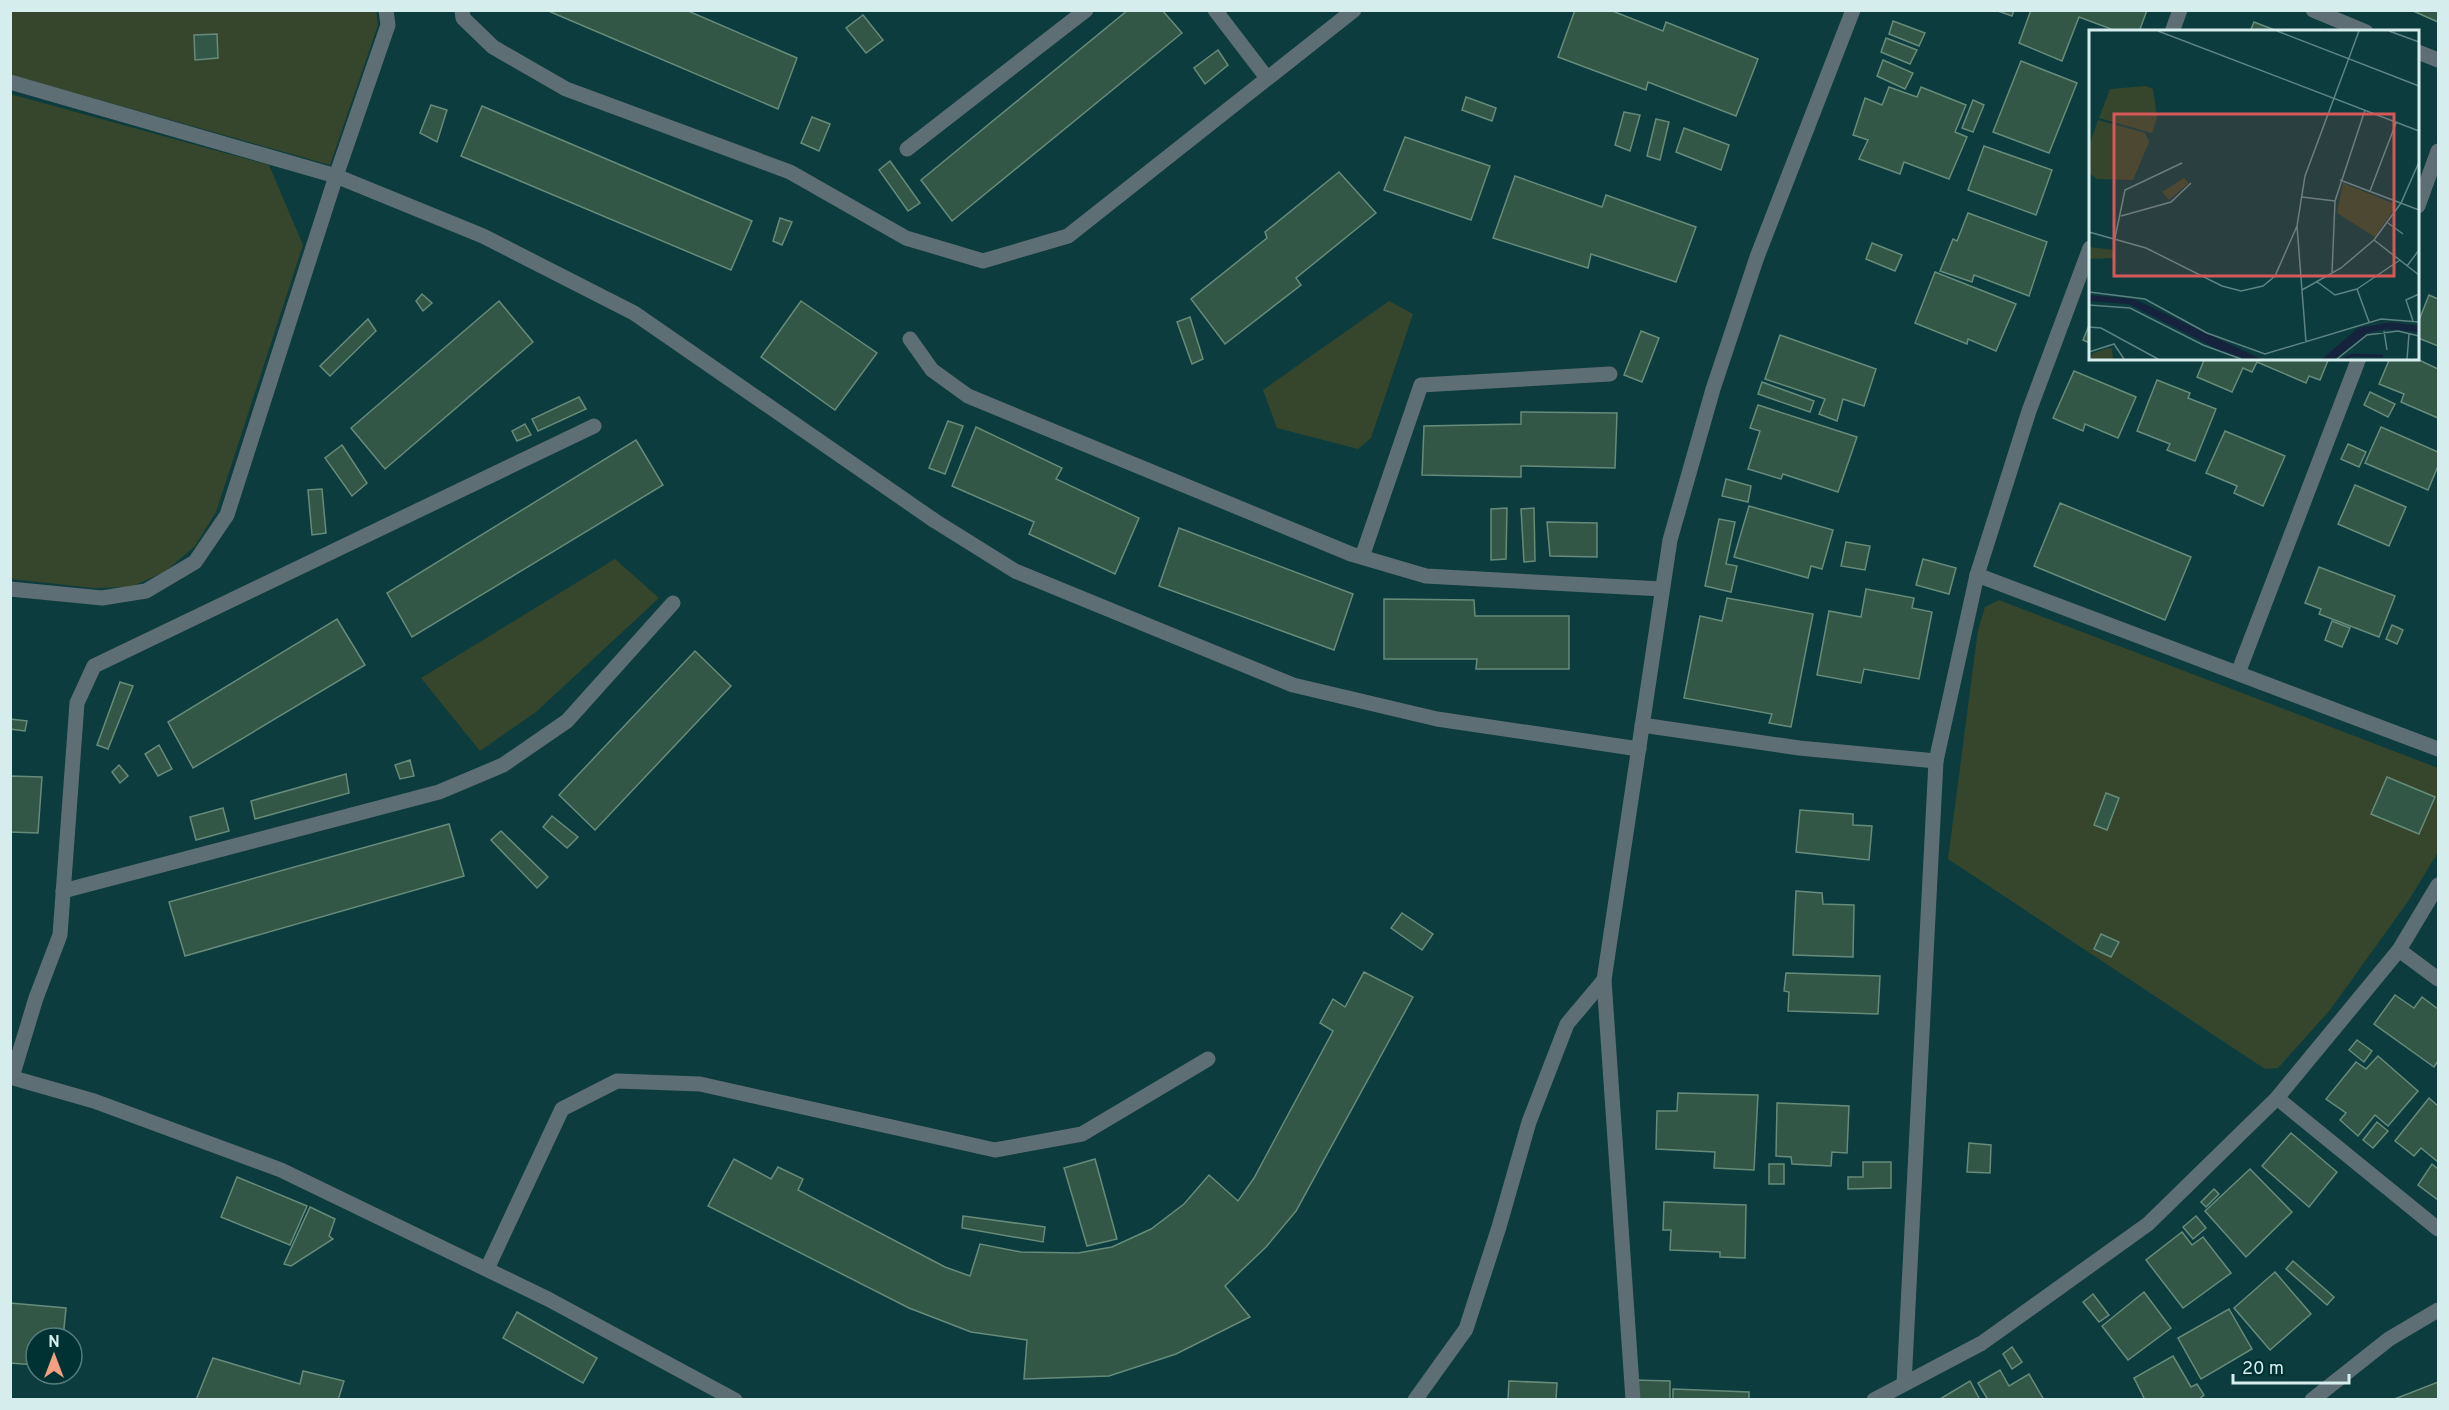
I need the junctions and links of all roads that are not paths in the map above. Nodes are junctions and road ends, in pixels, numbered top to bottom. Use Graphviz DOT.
graph roads {
  1 [pos="386,10"];
  2 [pos="462,10"];
  3 [pos="1086,10"];
  4 [pos="1215,10"];
  5 [pos="1354,10"];
  6 [pos="1853,10"];
  7 [pos="2180,10"];
  8 [pos="2313,10"];
  9 [pos="2173,30"];
  10 [pos="2361,30"];
  11 [pos="2419,52"];
  12 [pos="2439,60"];
  13 [pos="1267,78"];
  14 [pos="10,82"];
  15 [pos="907,149"];
  16 [pos="2439,151"];
  17 [pos="336,176"];
  18 [pos="2419,203"];
  19 [pos="2089,253"];
  20 [pos="910,339"];
  21 [pos="2358,360"];
  22 [pos="1610,374"];
  23 [pos="594,426"];
  24 [pos="1362,557"];
  25 [pos="1977,575"];
  26 [pos="10,589"];
  27 [pos="1662,589"];
  28 [pos="673,603"];
  29 [pos="2238,673"];
  30 [pos="1642,725"];
  31 [pos="1639,749"];
  32 [pos="2439,749"];
  33 [pos="1936,762"];
  34 [pos="2439,885"];
  35 [pos="63,891"];
  36 [pos="2399,950"];
  37 [pos="2439,979"];
  38 [pos="1604,980"];
  39 [pos="1208,1059"];
  40 [pos="11,1077"];
  41 [pos="2277,1098"];
  42 [pos="2439,1229"];
  43 [pos="487,1269"];
  44 [pos="2439,1310"];
  45 [pos="1904,1384"];
  46 [pos="735,1400"];
  47 [pos="1415,1400"];
  48 [pos="1633,1400"];
  49 [pos="1874,1400"];
  50 [pos="2312,1400"];
  1 -- 17 [label="street"];
  2 -- 13 [label="street"];
  3 -- 15 [label="street"];
  4 -- 13 [label="street"];
  5 -- 13 [label="street"];
  6 -- 27 [label="street"];
  7 -- 9 [label="street"];
  8 -- 10 [label="street"];
  11 -- 12 [label="street"];
  14 -- 17 [label="street"];
  16 -- 18 [label="street"];
  17 -- 26 [label="street"];
  17 -- 31 [label="street"];
  19 -- 25 [label="street"];
  20 -- 24 [label="street"];
  21 -- 29 [label="street"];
  22 -- 24 [label="street"];
  23 -- 35 [label="street"];
  24 -- 27 [label="street"];
  25 -- 29 [label="street"];
  25 -- 33 [label="street"];
  27 -- 30 [label="street"];
  28 -- 35 [label="street"];
  29 -- 32 [label="street"];
  30 -- 31 [label="street"];
  30 -- 33 [label="street"];
  31 -- 38 [label="street"];
  33 -- 45 [label="street"];
  34 -- 36 [label="street"];
  35 -- 40 [label="street"];
  36 -- 37 [label="street"];
  36 -- 41 [label="street"];
  38 -- 47 [label="street"];
  38 -- 48 [label="street"];
  39 -- 43 [label="street"];
  40 -- 43 [label="street"];
  41 -- 42 [label="street"];
  41 -- 45 [label="street"];
  43 -- 46 [label="street"];
  44 -- 50 [label="street"];
  45 -- 49 [label="street"];
}
